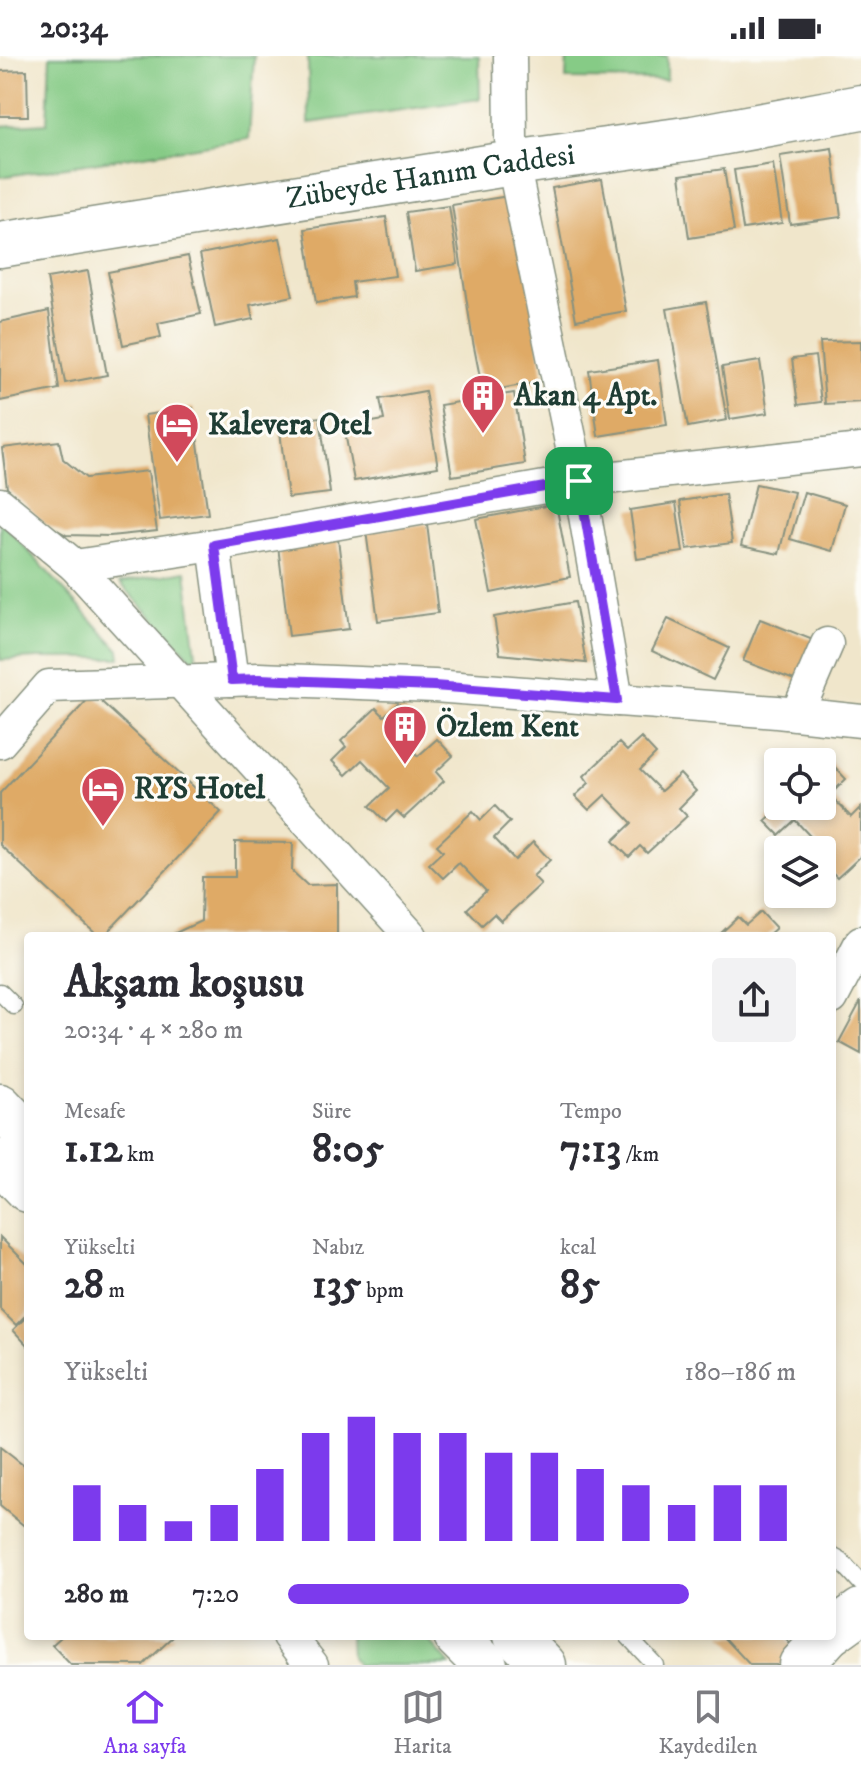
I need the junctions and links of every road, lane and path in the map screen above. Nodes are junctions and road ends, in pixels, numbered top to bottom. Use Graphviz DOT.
graph roads {
  1 [pos="510,56"];
  2 [pos="861,86"];
  3 [pos="861,107"];
  4 [pos="512,151"];
  5 [pos="0,217"];
  6 [pos="0,245"];
  7 [pos="861,450"];
  8 [pos="579,481"];
  9 [pos="0,504"];
  10 [pos="214,545"];
  11 [pos="75,566"];
  12 [pos="827,644"];
  13 [pos="180,680"];
  14 [pos="232,680"];
  15 [pos="617,700"];
  16 [pos="797,714"];
  17 [pos="861,721"];
  18 [pos="0,742"];
  19 [pos="407,932"];
  20 [pos="861,942"];
  21 [pos="836,990"];
  22 [pos="0,992"];
  23 [pos="14,1006"];
  24 [pos="0,1106"];
  25 [pos="24,1131"];
  26 [pos="0,1161"];
  27 [pos="24,1186"];
  28 [pos="836,1558"];
  29 [pos="861,1583"];
  30 [pos="861,1611"];
  31 [pos="836,1630"];
  32 [pos="292,1640"];
  33 [pos="322,1640"];
  34 [pos="460,1640"];
  35 [pos="520,1640"];
  36 [pos="632,1640"];
  37 [pos="824,1640"];
  38 [pos="312,1665"];
  39 [pos="327,1665"];
  40 [pos="485,1665"];
  41 [pos="544,1665"];
  42 [pos="655,1665"];
  43 [pos="801,1665"];
  1 -- 4 [label="street"];
  2 -- 4 [label="main road, Zübeyde Hanım Caddesi"];
  3 -- 4 [label="main road, Zübeyde Hanım Caddesi"];
  4 -- 5 [label="main road, Zübeyde Hanım Caddesi"];
  4 -- 6 [label="main road, Zübeyde Hanım Caddesi"];
  4 -- 8 [label="street"];
  7 -- 8 [label="street"];
  8 -- 10 [label="street"];
  8 -- 15 [label="street"];
  9 -- 11 [label="street"];
  10 -- 11 [label="street"];
  10 -- 14 [label="street"];
  11 -- 13 [label="street"];
  12 -- 16 [label="street"];
  13 -- 14 [label="street"];
  13 -- 18 [label="street"];
  13 -- 19 [label="street"];
  14 -- 15 [label="street"];
  15 -- 16 [label="street"];
  16 -- 17 [label="street"];
  20 -- 21 [label="street"];
  22 -- 23 [label="lane"];
  24 -- 25 [label="main road"];
  26 -- 27 [label="main road"];
  28 -- 29 [label="lane"];
  30 -- 31 [label="main road"];
  32 -- 38 [label="street"];
  33 -- 39 [label="street"];
  34 -- 40 [label="main road"];
  35 -- 41 [label="main road"];
  36 -- 42 [label="lane"];
  37 -- 43 [label="main road"];
}
